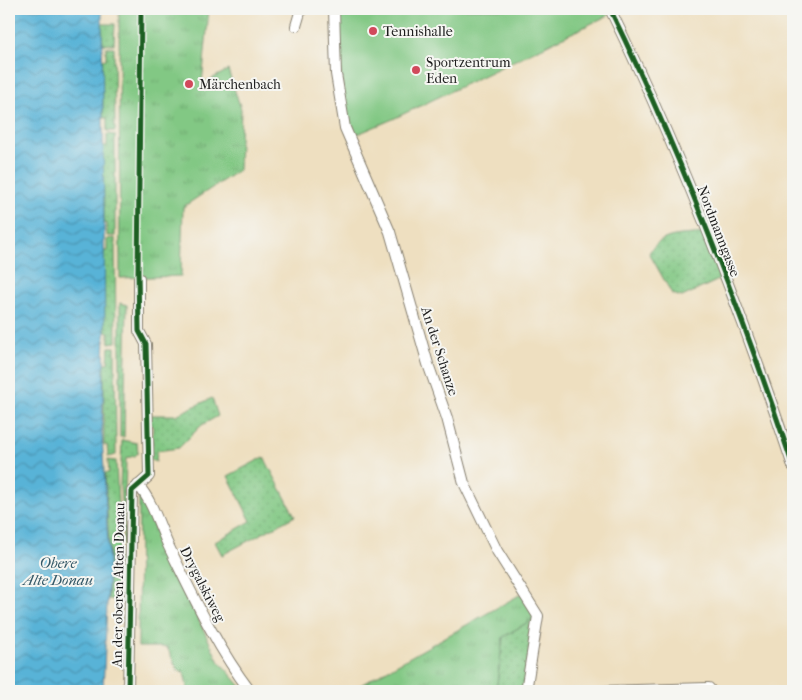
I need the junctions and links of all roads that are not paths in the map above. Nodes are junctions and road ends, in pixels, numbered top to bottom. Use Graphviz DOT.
graph roads {
  1 [pos="301,9"];
  2 [pos="334,9"];
  3 [pos="610,9"];
  4 [pos="296,26"];
  5 [pos="139,278"];
  6 [pos="793,466"];
  7 [pos="138,485"];
  8 [pos="710,689"];
  9 [pos="128,691"];
  10 [pos="250,691"];
  11 [pos="526,691"];
  12 [pos="601,691"];
  1 -- 4 [label="street"];
  2 -- 11 [label="street, An der Schanze"];
  3 -- 6 [label="street, Nordmanngasse"];
  5 -- 7 [label="street, An der oberen Alten Donau"];
  7 -- 9 [label="street, An der oberen Alten Donau"];
  7 -- 10 [label="street, Drygalskiweg"];
  8 -- 12 [label="street"];
}
